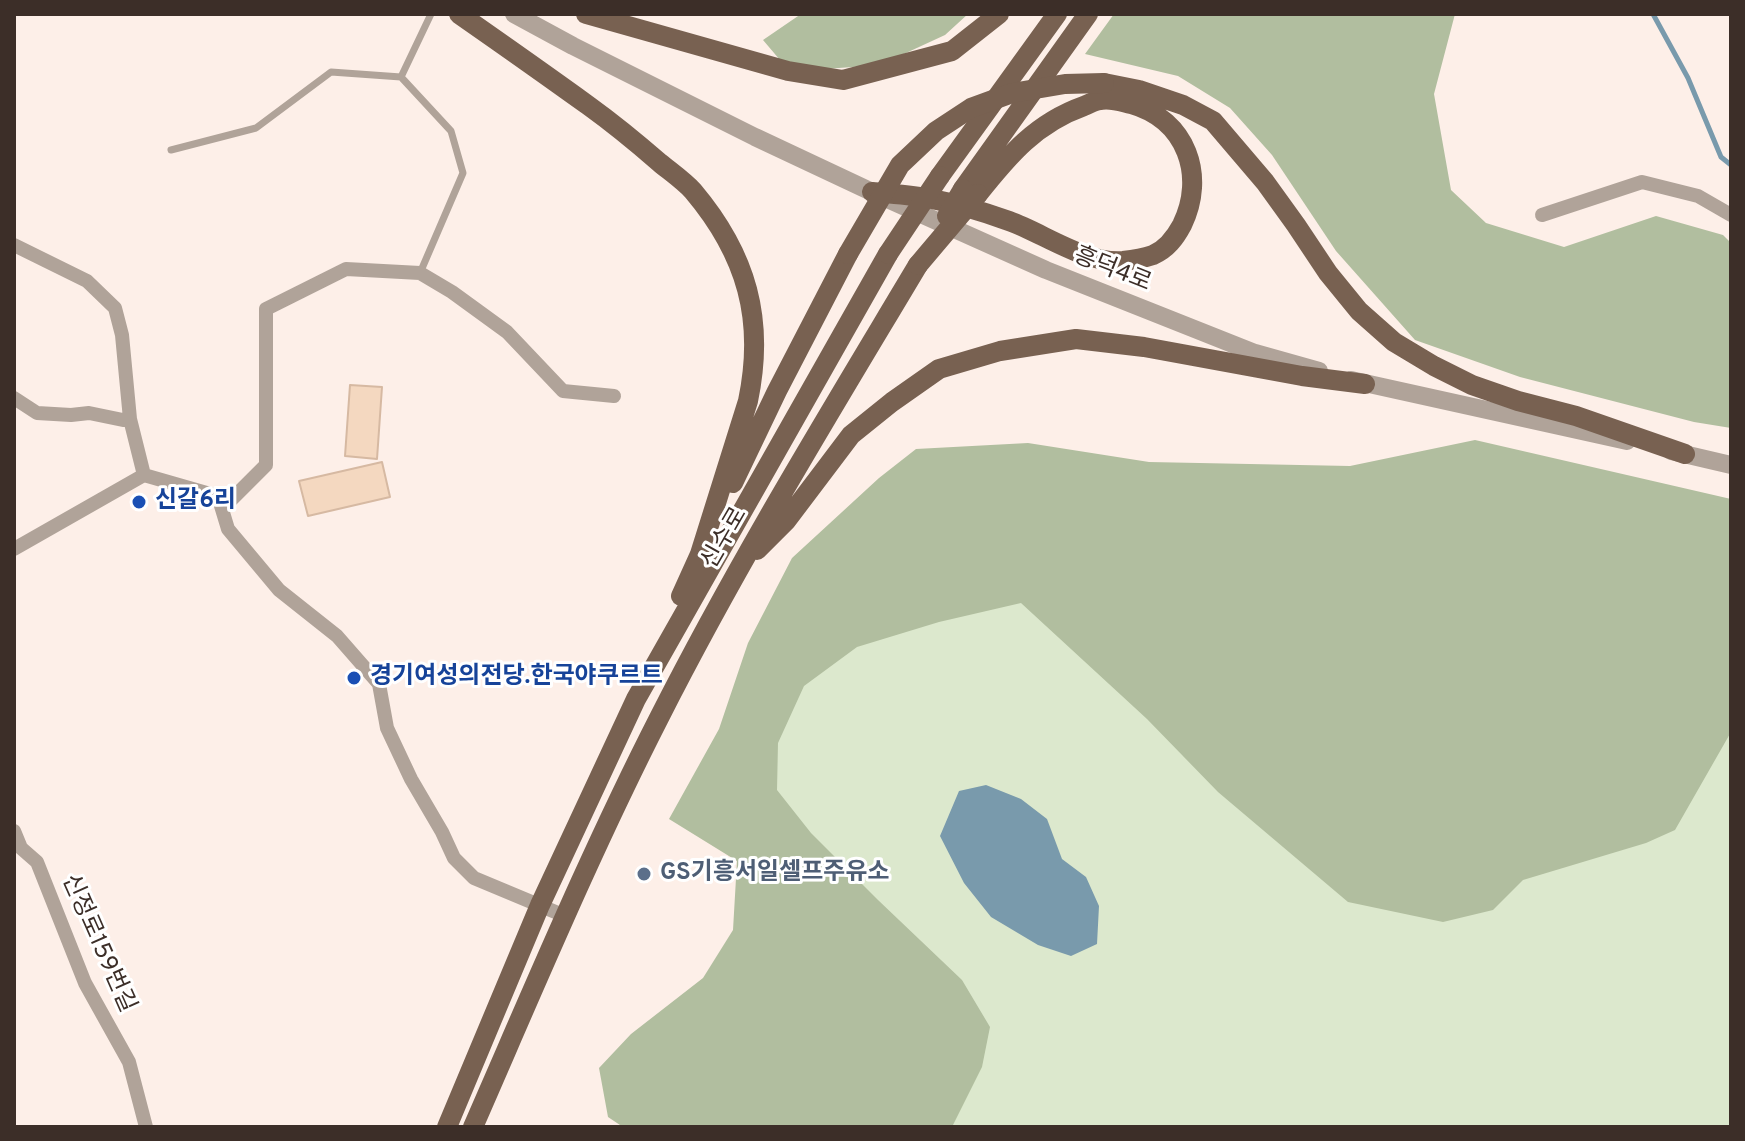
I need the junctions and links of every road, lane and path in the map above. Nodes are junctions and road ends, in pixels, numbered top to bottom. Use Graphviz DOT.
graph roads {
  1 [pos="431,14"];
  2 [pos="459,14"];
  3 [pos="514,14"];
  4 [pos="586,14"];
  5 [pos="999,14"];
  6 [pos="1057,14"];
  7 [pos="1088,14"];
  8 [pos="401,77"];
  9 [pos="171,150"];
  10 [pos="971,191"];
  11 [pos="872,192"];
  12 [pos="1542,215"];
  13 [pos="1731,215"];
  14 [pos="14,245"];
  15 [pos="420,273"];
  16 [pos="1365,384"];
  17 [pos="614,396"];
  18 [pos="14,398"];
  19 [pos="130,419"];
  20 [pos="1685,454"];
  21 [pos="1731,465"];
  22 [pos="144,475"];
  23 [pos="218,496"];
  24 [pos="14,549"];
  25 [pos="700,554"];
  26 [pos="737,570"];
  27 [pos="636,699"];
  28 [pos="14,831"];
  29 [pos="540,905"];
  30 [pos="565,916"];
  31 [pos="146,1127"];
  32 [pos="447,1127"];
  33 [pos="473,1127"];
  1 -- 8 [label="lane"];
  2 -- 25 [label="main road"];
  3 -- 11 [label="street, 흥덕4로"];
  4 -- 5 [label="main road"];
  6 -- 27 [label="main road, 신수로, bridge"];
  7 -- 10 [label="main road"];
  8 -- 9 [label="lane"];
  8 -- 15 [label="lane"];
  10 -- 11 [label="main road"];
  10 -- 26 [label="main road, 신수로, bridge"];
  11 -- 16 [label="street, 흥덕4로"];
  12 -- 13 [label="street"];
  14 -- 19 [label="street"];
  15 -- 17 [label="street"];
  15 -- 23 [label="street"];
  16 -- 20 [label="street, 흥덕4로"];
  16 -- 26 [label="main road"];
  18 -- 19 [label="street"];
  19 -- 22 [label="street"];
  20 -- 21 [label="street, 흥덕4로"];
  20 -- 25 [label="main road, bridge"];
  22 -- 23 [label="street"];
  22 -- 24 [label="street"];
  23 -- 29 [label="street"];
  25 -- 27 [label="main road"];
  26 -- 30 [label="main road, 신수로"];
  27 -- 29 [label="main road, 신수로"];
  28 -- 31 [label="street, 신정로159번길"];
  29 -- 30 [label="street"];
  29 -- 32 [label="main road, 신수로"];
  30 -- 33 [label="main road, 신수로"];
}
